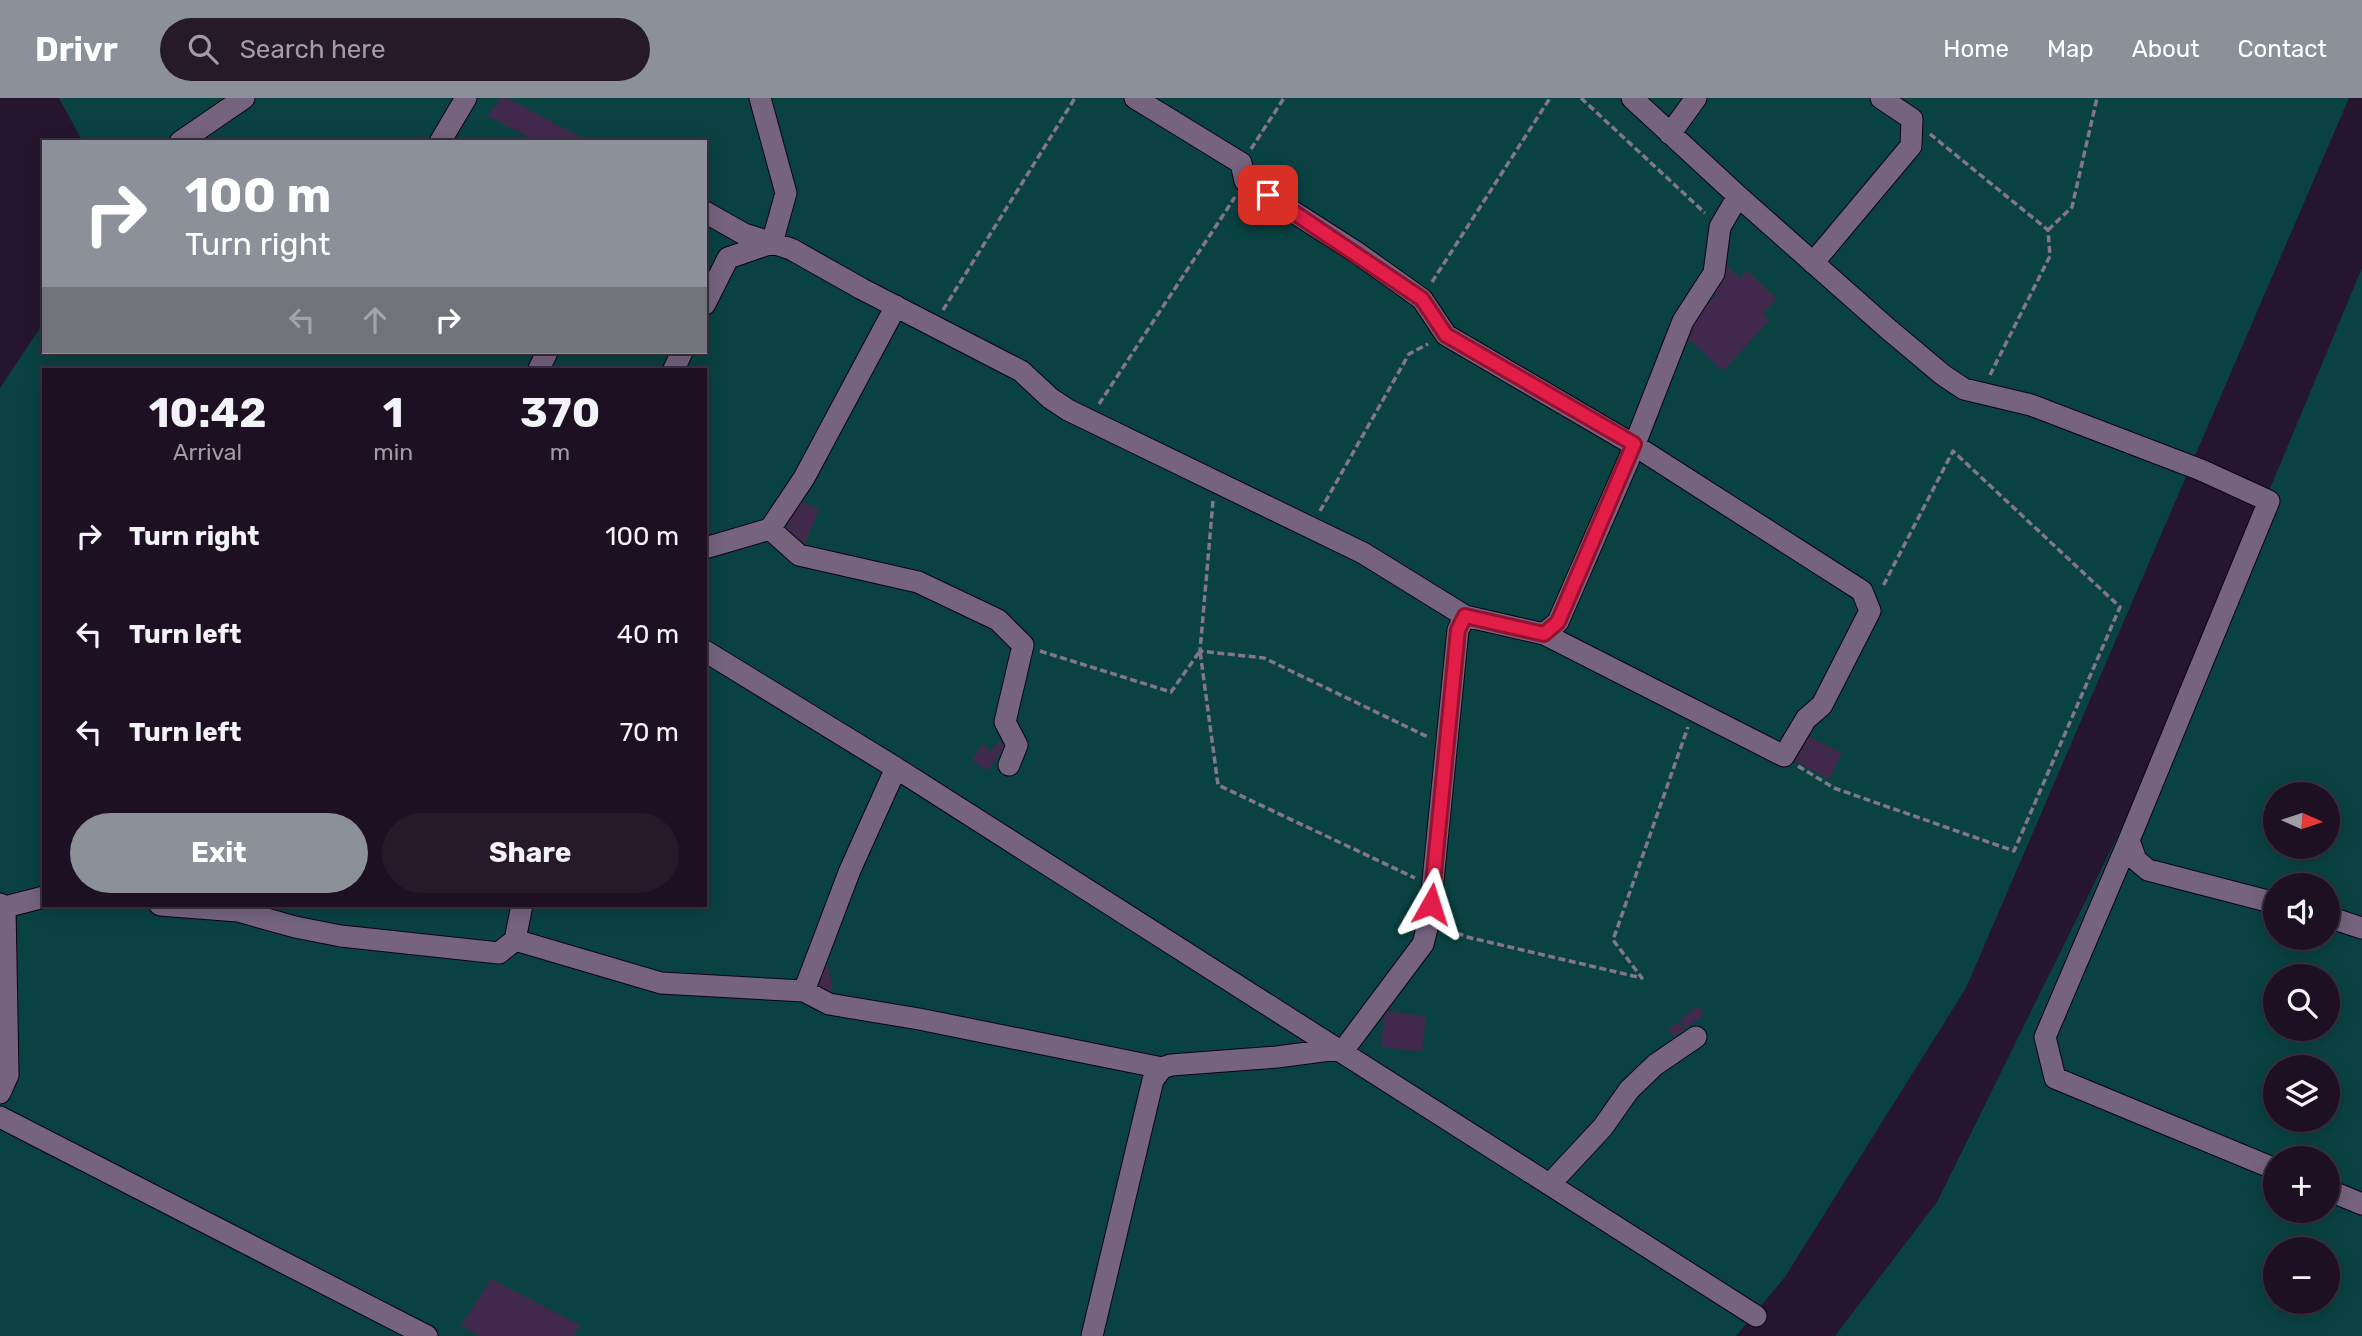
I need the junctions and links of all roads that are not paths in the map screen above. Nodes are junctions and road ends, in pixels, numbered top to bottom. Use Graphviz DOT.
graph roads {
  1 [pos="244,98"];
  2 [pos="466,98"];
  3 [pos="760,98"];
  4 [pos="1135,98"];
  5 [pos="1632,98"];
  6 [pos="1696,98"];
  7 [pos="1881,98"];
  8 [pos="1670,134"];
  9 [pos="183,140"];
  10 [pos="441,140"];
  11 [pos="1738,196"];
  12 [pos="707,213"];
  13 [pos="772,243"];
  14 [pos="1813,263"];
  15 [pos="707,300"];
  16 [pos="896,306"];
  17 [pos="1634,444"];
  18 [pos="770,529"];
  19 [pos="707,547"];
  20 [pos="1465,616"];
  21 [pos="1544,634"];
  22 [pos="707,653"];
  23 [pos="1009,765"];
  24 [pos="897,768"];
  25 [pos="2129,841"];
  26 [pos="42,897"];
  27 [pos="2263,900"];
  28 [pos="3,905"];
  29 [pos="186,907"];
  30 [pos="522,907"];
  31 [pos="2340,922"];
  32 [pos="2362,928"];
  33 [pos="515,940"];
  34 [pos="804,991"];
  35 [pos="1696,1037"];
  36 [pos="1337,1049"];
  37 [pos="1162,1068"];
  38 [pos="0,1093"];
  39 [pos="0,1117"];
  40 [pos="2263,1164"];
  41 [pos="1550,1184"];
  42 [pos="2340,1195"];
  43 [pos="2362,1205"];
  44 [pos="1756,1315"];
  45 [pos="427,1336"];
  46 [pos="1092,1336"];
  1 -- 9 [label="lane"];
  2 -- 10 [label="lane"];
  3 -- 13 [label="lane"];
  4 -- 17 [label="lane"];
  5 -- 8 [label="lane"];
  6 -- 8 [label="lane"];
  7 -- 14 [label="lane"];
  8 -- 11 [label="lane"];
  11 -- 14 [label="lane"];
  11 -- 17 [label="lane"];
  12 -- 13 [label="lane"];
  13 -- 15 [label="lane"];
  13 -- 16 [label="lane"];
  14 -- 25 [label="lane"];
  16 -- 18 [label="lane"];
  16 -- 20 [label="lane"];
  17 -- 21 [label="lane"];
  17 -- 21 [label="lane"];
  18 -- 19 [label="lane"];
  18 -- 23 [label="lane"];
  20 -- 21 [label="lane"];
  20 -- 36 [label="lane"];
  22 -- 24 [label="lane"];
  24 -- 34 [label="lane"];
  24 -- 36 [label="lane"];
  25 -- 27 [label="lane"];
  25 -- 40 [label="lane"];
  26 -- 28 [label="lane"];
  28 -- 38 [label="lane"];
  29 -- 33 [label="lane"];
  30 -- 33 [label="lane"];
  31 -- 32 [label="lane"];
  33 -- 34 [label="lane"];
  34 -- 37 [label="lane"];
  35 -- 41 [label="lane"];
  36 -- 37 [label="lane"];
  36 -- 41 [label="lane"];
  37 -- 46 [label="lane"];
  39 -- 45 [label="lane"];
  41 -- 44 [label="lane"];
  42 -- 43 [label="lane"];
}
